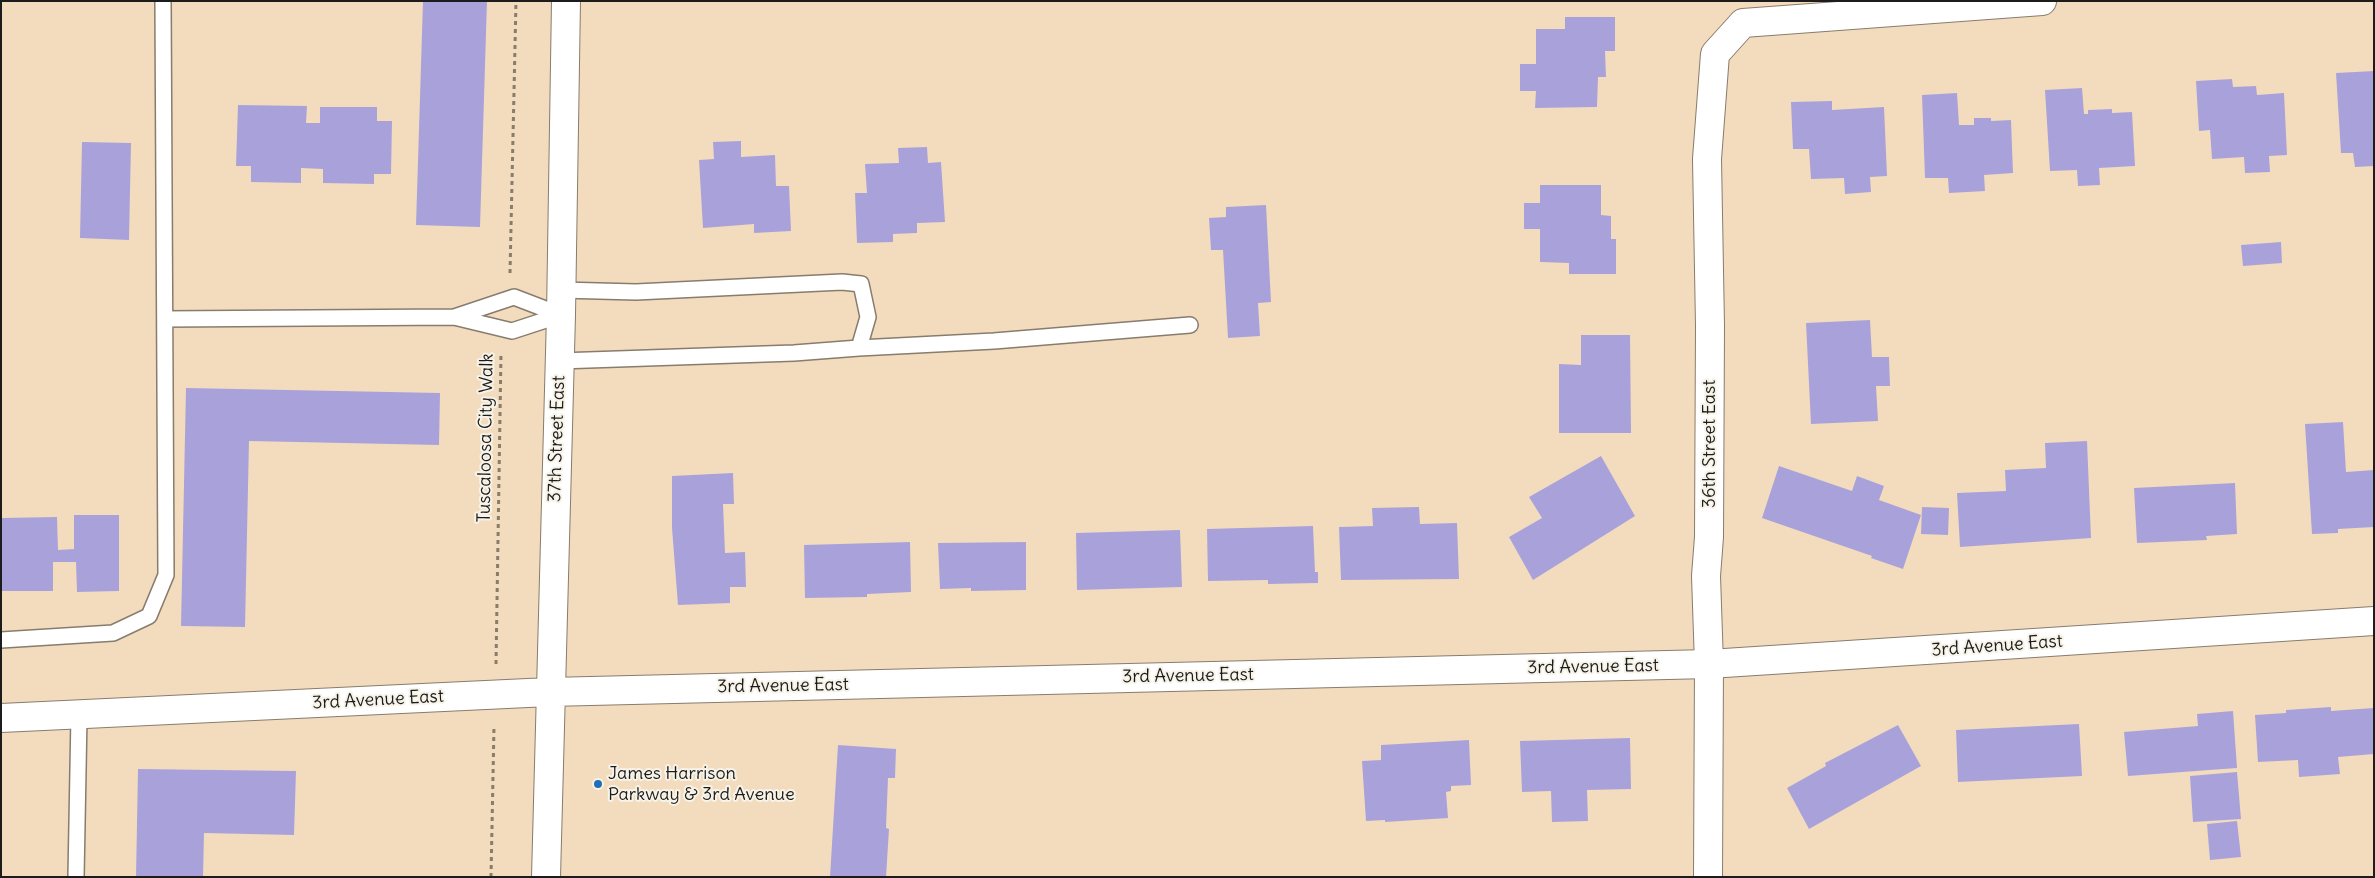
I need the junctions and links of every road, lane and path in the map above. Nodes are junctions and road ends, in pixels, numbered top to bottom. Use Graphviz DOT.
graph roads {
  1 [pos="163,1"];
  2 [pos="516,1"];
  3 [pos="566,1"];
  4 [pos="2042,1"];
  5 [pos="509,298"];
  6 [pos="561,303"];
  7 [pos="454,317"];
  8 [pos="164,319"];
  9 [pos="1190,325"];
  10 [pos="501,328"];
  11 [pos="859,348"];
  12 [pos="559,361"];
  13 [pos="2374,621"];
  14 [pos="1,640"];
  15 [pos="1709,664"];
  16 [pos="549,692"];
  17 [pos="495,694"];
  18 [pos="79,716"];
  19 [pos="1,718"];
  20 [pos="76,877"];
  21 [pos="491,877"];
  22 [pos="546,877"];
  23 [pos="1708,877"];
  1 -- 8 [label="lane"];
  2 -- 5 [label="path"];
  3 -- 6 [label="street, 37th Street East"];
  4 -- 15 [label="street, 36th Street East"];
  5 -- 6 [label="lane"];
  5 -- 7 [label="lane"];
  6 -- 10 [label="lane"];
  6 -- 11 [label="lane"];
  6 -- 12 [label="street, 37th Street East"];
  7 -- 8 [label="lane"];
  7 -- 10 [label="lane"];
  8 -- 14 [label="lane"];
  9 -- 11 [label="lane"];
  10 -- 17 [label="path, Tuscaloosa City Walk"];
  11 -- 12 [label="lane"];
  12 -- 16 [label="street, 37th Street East"];
  13 -- 15 [label="street, 3rd Avenue East"];
  15 -- 16 [label="street, 3rd Avenue East"];
  15 -- 23 [label="street, 36th Street East"];
  16 -- 17 [label="street, 3rd Avenue East"];
  16 -- 22 [label="street, 37th Street East"];
  17 -- 18 [label="street, 3rd Avenue East"];
  17 -- 21 [label="path, Tuscaloosa City Walk"];
  18 -- 19 [label="street, 3rd Avenue East"];
  18 -- 20 [label="lane"];
}
